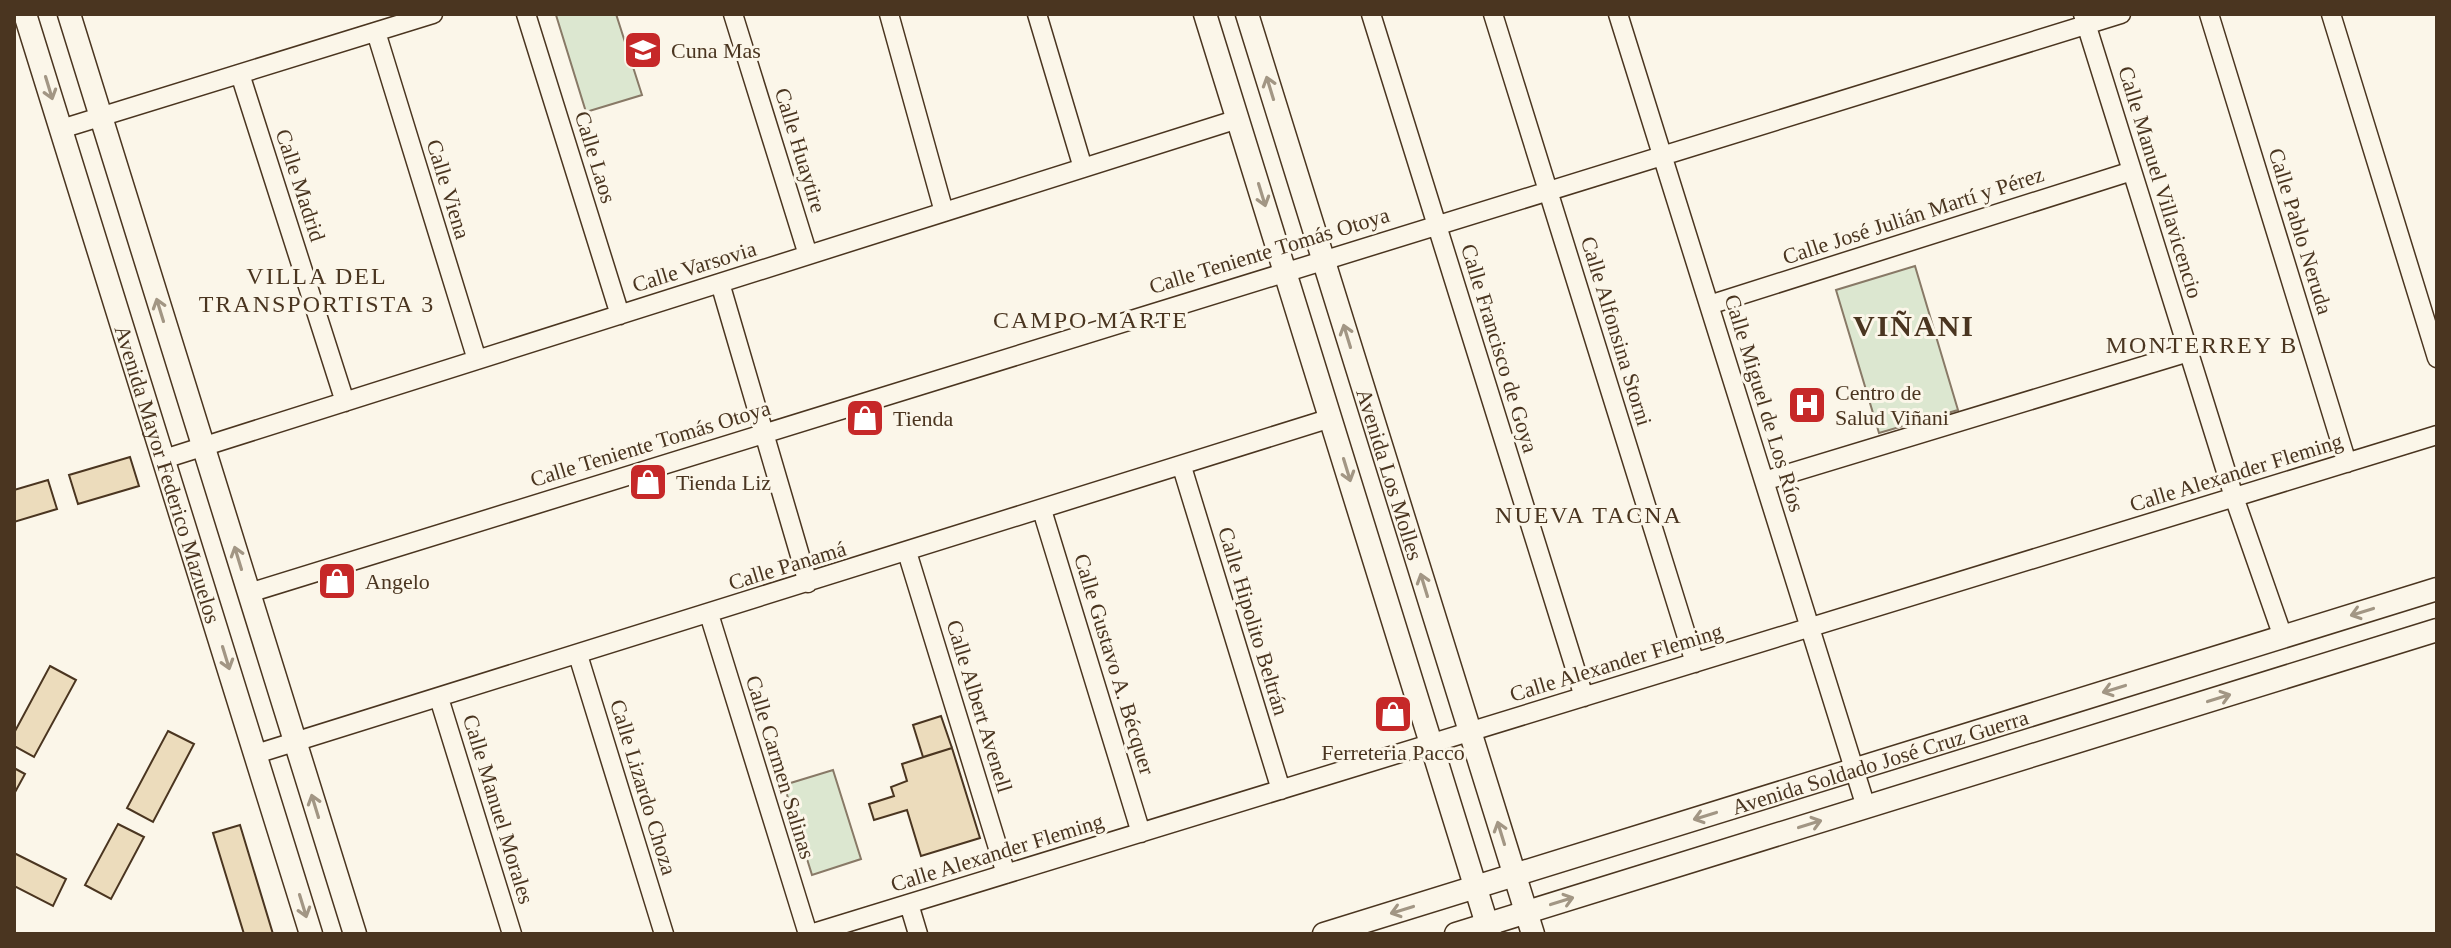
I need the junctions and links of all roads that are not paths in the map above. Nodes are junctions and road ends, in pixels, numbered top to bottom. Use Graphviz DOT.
graph roads {
  1 [pos="25,14"];
  2 [pos="69,14"];
  3 [pos="433,14"];
  4 [pos="526,14"];
  5 [pos="733,14"];
  6 [pos="889,14"];
  7 [pos="1037,14"];
  8 [pos="1205,14"];
  9 [pos="1247,14"];
  10 [pos="1371,14"];
  11 [pos="1493,14"];
  12 [pos="1618,14"];
  13 [pos="2121,14"];
  14 [pos="2209,14"];
  15 [pos="2331,14"];
  16 [pos="2085,19"];
  17 [pos="376,32"];
  18 [pos="240,74"];
  19 [pos="101,117"];
  20 [pos="1238,119"];
  21 [pos="61,129"];
  22 [pos="1662,154"];
  23 [pos="1083,168"];
  24 [pos="2132,171"];
  25 [pos="1547,189"];
  26 [pos="944,212"];
  27 [pos="1436,224"];
  28 [pos="808,255"];
  29 [pos="1323,259"];
  30 [pos="1285,270"];
  31 [pos="720,283"];
  32 [pos="1709,305"];
  33 [pos="620,315"];
  34 [pos="2189,352"];
  35 [pos="2437,358"];
  36 [pos="477,360"];
  37 [pos="345,402"];
  38 [pos="1331,418"];
  39 [pos="763,433"];
  40 [pos="2437,435"];
  41 [pos="203,446"];
  42 [pos="164,459"];
  43 [pos="2347,463"];
  44 [pos="1182,467"];
  45 [pos="1764,481"];
  46 [pos="2234,497"];
  47 [pos="1042,510"];
  48 [pos="907,552"];
  49 [pos="808,583"];
  50 [pos="2437,589"];
  51 [pos="249,593"];
  52 [pos="709,614"];
  53 [pos="1809,627"];
  54 [pos="2437,630"];
  55 [pos="2283,637"];
  56 [pos="578,655"];
  57 [pos="1695,663"];
  58 [pos="1584,697"];
  59 [pos="439,698"];
  60 [pos="1470,732"];
  61 [pos="295,742"];
  62 [pos="1432,743"];
  63 [pos="256,754"];
  64 [pos="1854,770"];
  65 [pos="1281,790"];
  66 [pos="1866,807"];
  67 [pos="1141,833"];
  68 [pos="1006,874"];
  69 [pos="1514,875"];
  70 [pos="1476,887"];
  71 [pos="909,904"];
  72 [pos="1530,923"];
  73 [pos="1488,929"];
  74 [pos="311,934"];
  75 [pos="355,934"];
  76 [pos="512,934"];
  77 [pos="664,934"];
  78 [pos="809,934"];
  79 [pos="918,934"];
  80 [pos="1324,934"];
  81 [pos="1456,934"];
  1 -- 21 [label="street, Avenida Mayor Federico Mazuelos, one-way"];
  2 -- 19 [label="street, Avenida Mayor Federico Mazuelos"];
  3 -- 17 [label="street"];
  4 -- 33 [label="street, Calle Laos"];
  5 -- 28 [label="street, Calle Huaytire"];
  6 -- 26 [label="street"];
  7 -- 23 [label="street"];
  8 -- 20 [label="street, Avenida Los Molles"];
  29 -- 9 [label="street, Avenida Los Molles, one-way"];
  10 -- 27 [label="street, Calle Francisco de Goya"];
  11 -- 25 [label="street, Calle Alfonsina Storni"];
  12 -- 22 [label="street, Calle Miguel de Los Ríos"];
  13 -- 16 [label="street, Calle Teniente Tomás Otoya"];
  14 -- 43 [label="street, Calle Pablo Neruda"];
  15 -- 35 [label="street"];
  16 -- 22 [label="street, Calle Teniente Tomás Otoya"];
  16 -- 24 [label="street, Calle Manuel Villavicencio"];
  17 -- 18 [label="street"];
  17 -- 36 [label="street, Calle Viena"];
  18 -- 19 [label="street"];
  18 -- 37 [label="street, Calle Madrid"];
  19 -- 21 [label="street"];
  41 -- 19 [label="street, Avenida Mayor Federico Mazuelos, one-way"];
  20 -- 23 [label="street, Calle Varsovia"];
  20 -- 30 [label="street, Avenida Los Molles, one-way"];
  21 -- 42 [label="street, Avenida Mayor Federico Mazuelos"];
  22 -- 25 [label="street, Calle Teniente Tomás Otoya"];
  22 -- 32 [label="street, Calle Miguel de Los Ríos"];
  23 -- 26 [label="street, Calle Varsovia"];
  24 -- 32 [label="street, Calle José Julián Martí y Pérez"];
  24 -- 34 [label="street, Calle Manuel Villavicencio"];
  25 -- 27 [label="street, Calle Teniente Tomás Otoya"];
  25 -- 57 [label="street, Calle Alfonsina Storni"];
  26 -- 28 [label="street, Calle Varsovia"];
  27 -- 29 [label="street, Calle Teniente Tomás Otoya"];
  27 -- 58 [label="street, Calle Francisco de Goya"];
  28 -- 31 [label="street, Calle Varsovia"];
  29 -- 30 [label="street, Calle Teniente Tomás Otoya"];
  60 -- 29 [label="street, Avenida Los Molles, one-way"];
  30 -- 38 [label="street, Avenida Los Molles"];
  30 -- 39 [label="street, Calle Teniente Tomás Otoya"];
  31 -- 33 [label="street, Calle Varsovia"];
  31 -- 39 [label="street"];
  32 -- 45 [label="street, Calle Miguel de Los Ríos"];
  33 -- 36 [label="street, Calle Varsovia"];
  34 -- 45 [label="street"];
  34 -- 46 [label="street, Calle Manuel Villavicencio"];
  36 -- 37 [label="street, Calle Varsovia"];
  37 -- 41 [label="street, Calle Varsovia"];
  38 -- 44 [label="street, Calle Panamá"];
  38 -- 62 [label="street, Avenida Los Molles, one-way"];
  39 -- 49 [label="street"];
  39 -- 51 [label="street, Calle Teniente Tomás Otoya"];
  40 -- 43 [label="street, Calle Alexander Fleming"];
  41 -- 42 [label="street, Calle Varsovia"];
  51 -- 41 [label="street, Avenida Mayor Federico Mazuelos, one-way"];
  42 -- 63 [label="street, Avenida Mayor Federico Mazuelos, one-way"];
  43 -- 46 [label="street, Calle Alexander Fleming"];
  44 -- 47 [label="street, Calle Panamá"];
  44 -- 65 [label="street, Calle Hipolito Beltrán"];
  45 -- 53 [label="street, Calle Miguel de Los Ríos"];
  46 -- 53 [label="street, Calle Alexander Fleming"];
  46 -- 55 [label="street, Calle Manuel Villavicencio"];
  47 -- 48 [label="street, Calle Panamá"];
  47 -- 67 [label="street, Calle Gustavo A. Bécquer"];
  48 -- 49 [label="street, Calle Panamá"];
  48 -- 68 [label="street, Calle Albert Avenell"];
  49 -- 52 [label="street, Calle Panamá"];
  50 -- 55 [label="street, Avenida Soldado José Cruz Guerra, one-way"];
  51 -- 61 [label="street, Avenida Mayor Federico Mazuelos"];
  52 -- 56 [label="street, Calle Panamá"];
  52 -- 78 [label="street, Calle Carmen Salinas"];
  53 -- 57 [label="street, Calle Alexander Fleming"];
  53 -- 64 [label="street, Calle Miguel de Los Ríos"];
  66 -- 54 [label="street, Avenida Soldado José Cruz Guerra, one-way"];
  55 -- 64 [label="street, Avenida Soldado José Cruz Guerra, one-way"];
  56 -- 59 [label="street, Calle Panamá"];
  56 -- 77 [label="street, Calle Lizardo Choza"];
  57 -- 58 [label="street, Calle Alexander Fleming"];
  58 -- 60 [label="street, Calle Alexander Fleming"];
  59 -- 61 [label="street, Calle Panamá"];
  59 -- 76 [label="street, Calle Manuel Morales"];
  60 -- 62 [label="street, Calle Alexander Fleming"];
  69 -- 60 [label="street, Avenida Los Molles, one-way"];
  61 -- 63 [label="street, Calle Panamá"];
  75 -- 61 [label="street, Avenida Mayor Federico Mazuelos, one-way"];
  62 -- 65 [label="street, Calle Alexander Fleming"];
  62 -- 70 [label="street, Avenida Los Molles"];
  63 -- 74 [label="street, Avenida Mayor Federico Mazuelos, one-way"];
  64 -- 66 [label="street, Calle Miguel de Los Ríos"];
  64 -- 69 [label="street, Avenida Soldado José Cruz Guerra, one-way"];
  65 -- 67 [label="street, Calle Alexander Fleming"];
  72 -- 66 [label="street, Avenida Soldado José Cruz Guerra, one-way"];
  67 -- 68 [label="street, Calle Alexander Fleming"];
  68 -- 71 [label="street, Calle Alexander Fleming"];
  69 -- 70 [label="street, Avenida Soldado José Cruz Guerra"];
  69 -- 72 [label="street, Avenida Los Molles"];
  70 -- 73 [label="street, Avenida Los Molles"];
  70 -- 80 [label="street, Avenida Soldado José Cruz Guerra, one-way"];
  71 -- 78 [label="street, Calle Alexander Fleming"];
  71 -- 79 [label="street"];
  72 -- 73 [label="street, Avenida Soldado José Cruz Guerra"];
  73 -- 81 [label="street, Avenida Soldado José Cruz Guerra"];
}
